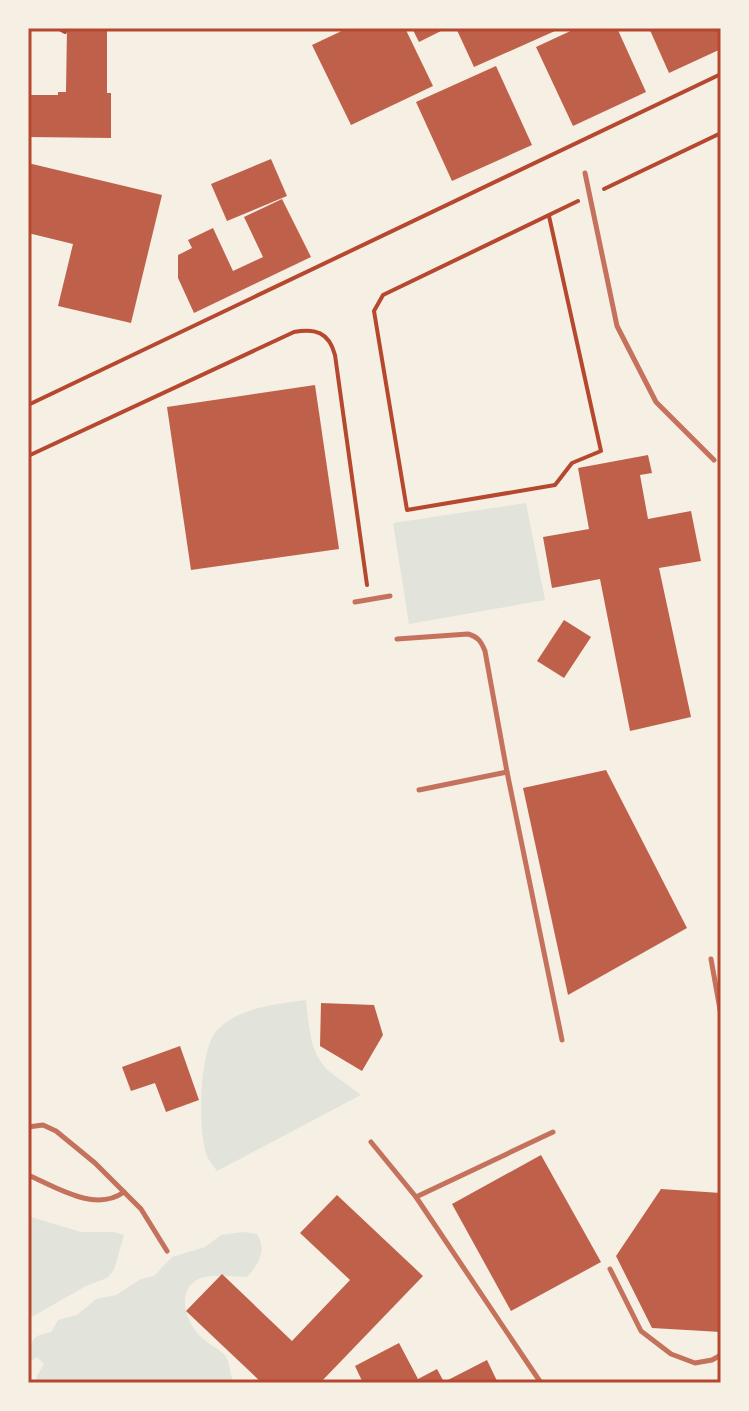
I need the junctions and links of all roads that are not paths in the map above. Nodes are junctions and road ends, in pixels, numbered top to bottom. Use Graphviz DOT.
graph roads {
  1 [pos="585,173"];
  2 [pos="714,460"];
  3 [pos="390,596"];
  4 [pos="355,602"];
  5 [pos="397,639"];
  6 [pos="507,772"];
  7 [pos="419,790"];
  8 [pos="711,959"];
  9 [pos="721,1015"];
  10 [pos="562,1040"];
  11 [pos="28,1127"];
  12 [pos="553,1132"];
  13 [pos="371,1142"];
  14 [pos="28,1175"];
  15 [pos="124,1192"];
  16 [pos="416,1197"];
  17 [pos="167,1251"];
  18 [pos="610,1269"];
  19 [pos="721,1355"];
  20 [pos="541,1383"];
  1 -- 2 [label="lane"];
  3 -- 4 [label="lane"];
  5 -- 6 [label="lane"];
  6 -- 7 [label="lane"];
  6 -- 10 [label="lane"];
  8 -- 9 [label="lane"];
  11 -- 15 [label="lane"];
  12 -- 16 [label="lane"];
  13 -- 16 [label="lane"];
  14 -- 15 [label="lane"];
  15 -- 17 [label="lane"];
  16 -- 20 [label="lane"];
  18 -- 19 [label="lane"];
}
